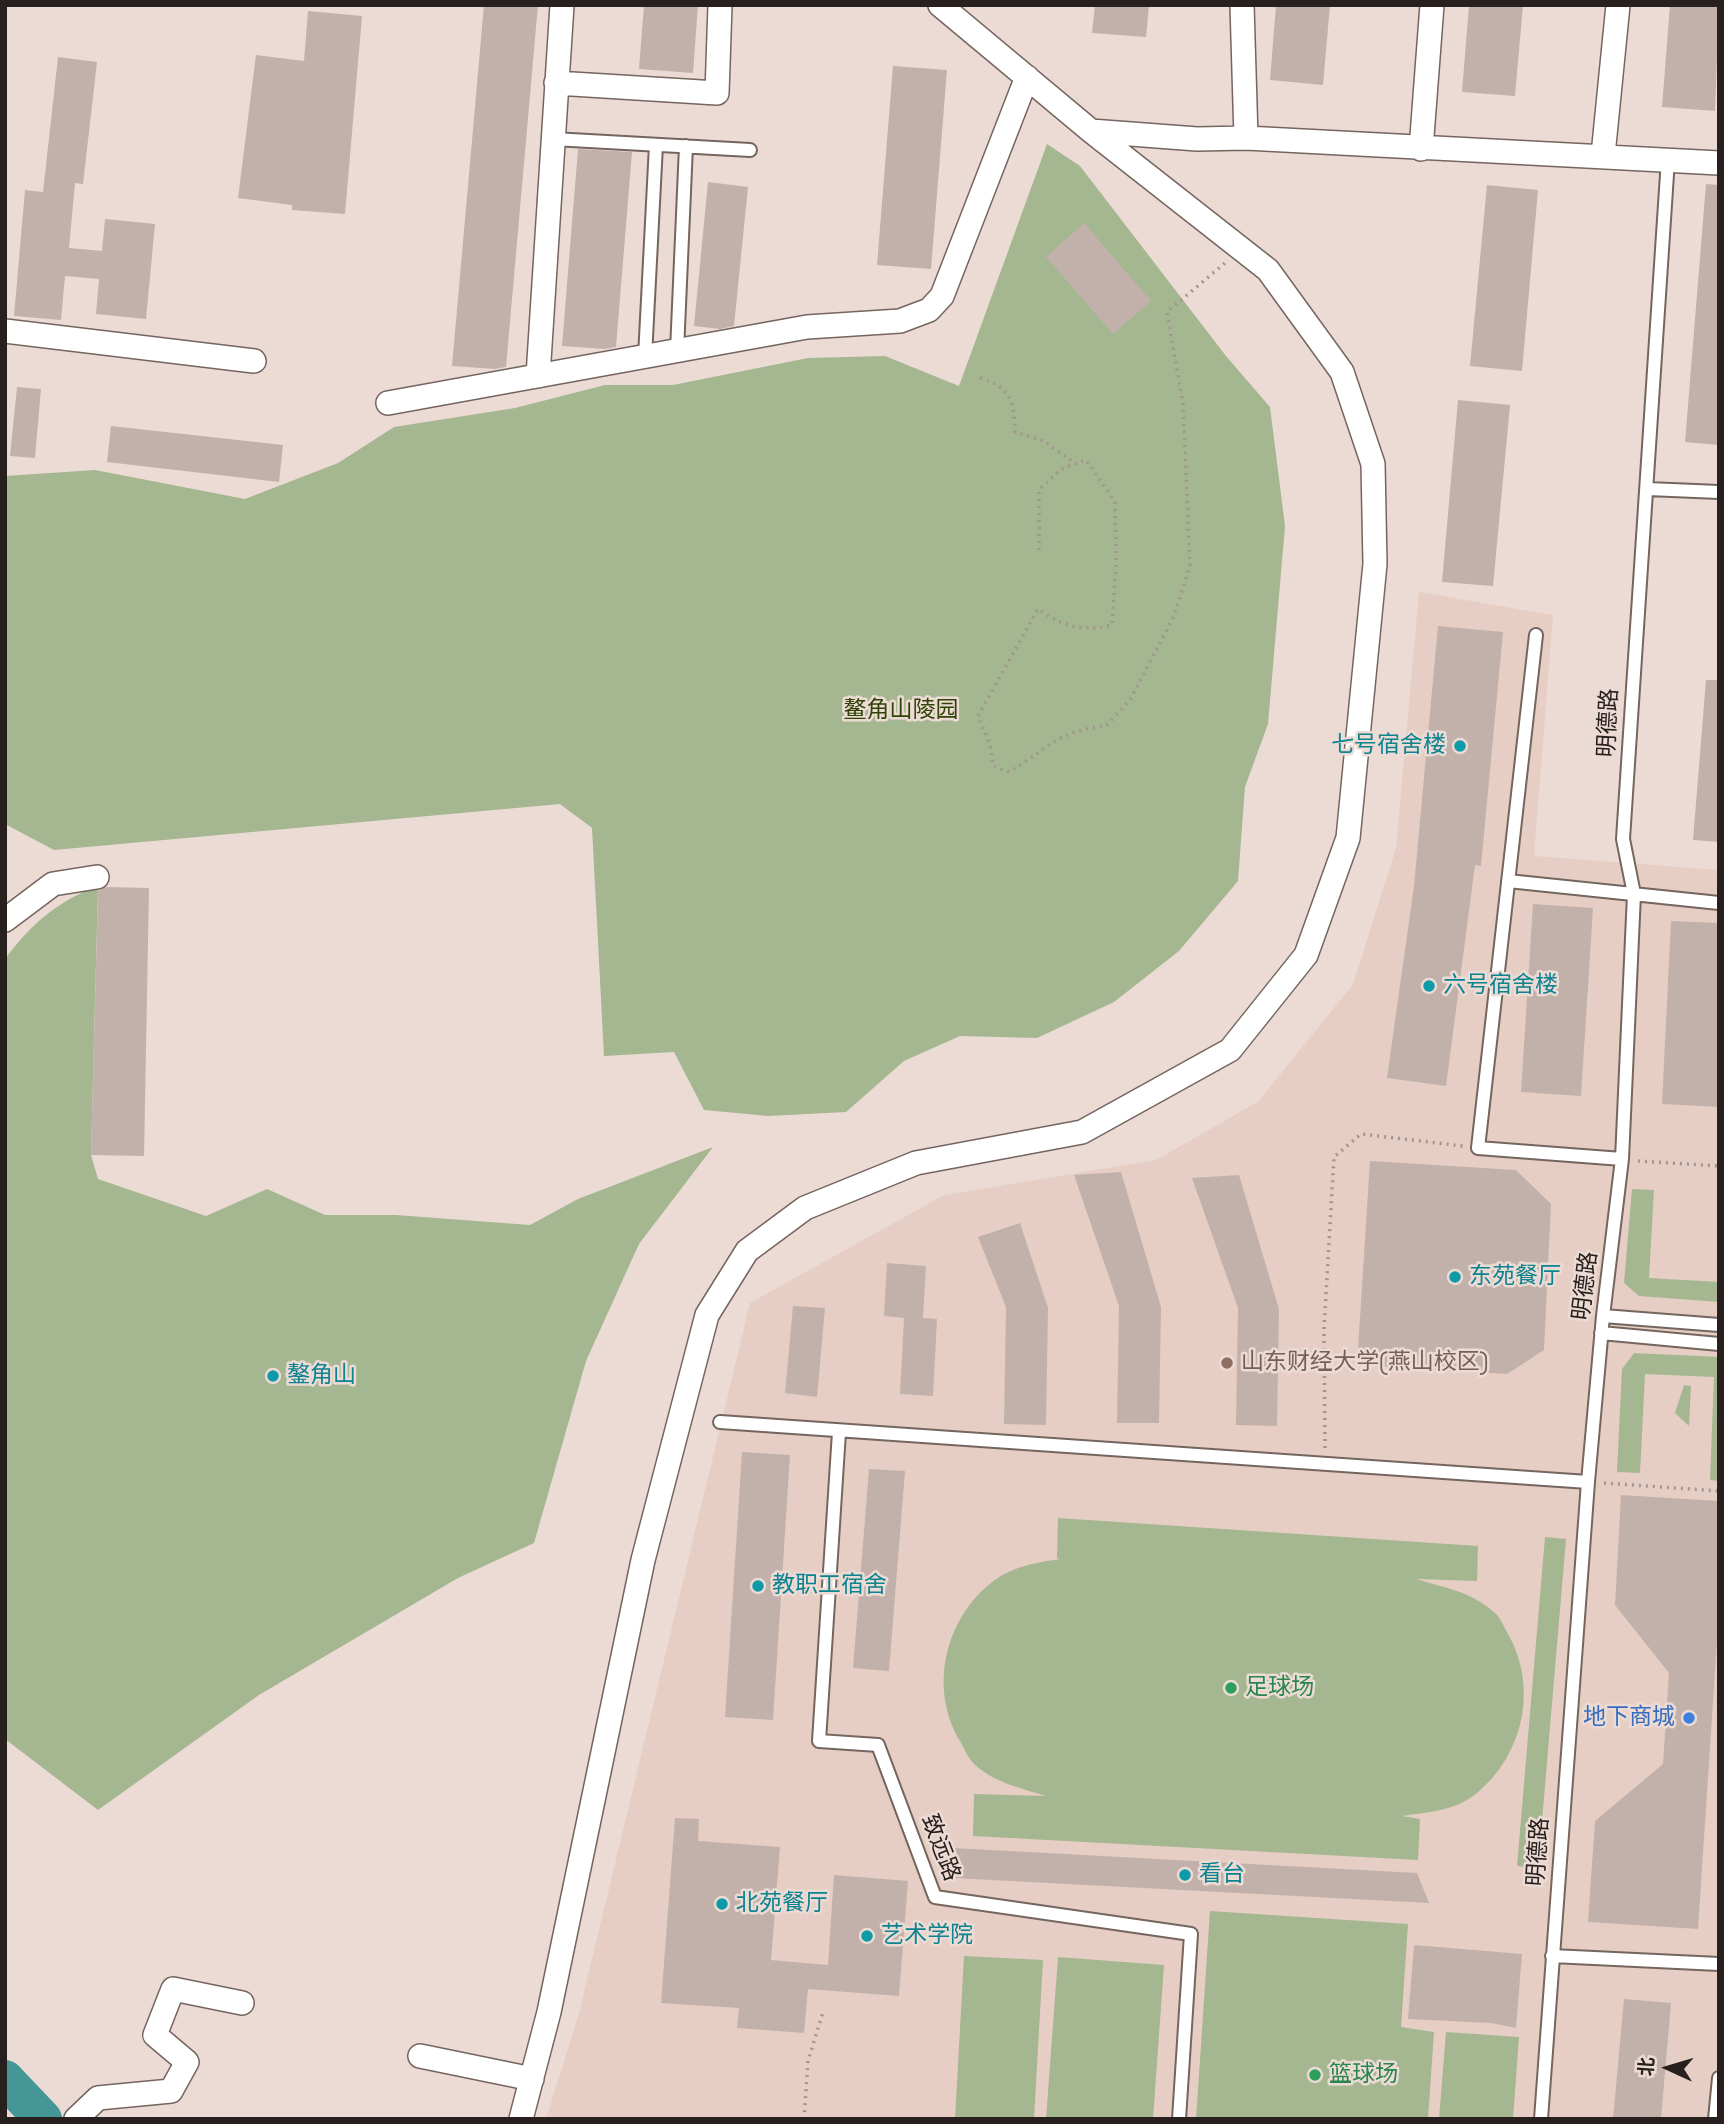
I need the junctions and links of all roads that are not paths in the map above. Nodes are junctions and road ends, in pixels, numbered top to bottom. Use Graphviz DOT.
graph roads {
  1 [pos="562,5"];
  2 [pos="720,5"];
  3 [pos="940,5"];
  4 [pos="1242,5"];
  5 [pos="1432,5"];
  6 [pos="1618,5"];
  7 [pos="1027,77"];
  8 [pos="556,83"];
  9 [pos="1091,131"];
  10 [pos="1246,138"];
  11 [pos="553,139"];
  12 [pos="656,145"];
  13 [pos="686,146"];
  14 [pos="1421,149"];
  15 [pos="750,150"];
  16 [pos="1603,155"];
  17 [pos="1668,159"];
  18 [pos="1719,163"];
  19 [pos="5,331"];
  20 [pos="677,351"];
  21 [pos="645,357"];
  22 [pos="254,361"];
  23 [pos="538,376"];
  24 [pos="388,403"];
  25 [pos="1648,489"];
  26 [pos="1719,492"];
  27 [pos="1536,635"];
  28 [pos="97,877"];
  29 [pos="1508,881"];
  30 [pos="1634,894"];
  31 [pos="1719,903"];
  32 [pos="5,920"];
  33 [pos="1622,1159"];
  34 [pos="1603,1316"];
  35 [pos="1719,1325"];
  36 [pos="1601,1333"];
  37 [pos="1719,1343"];
  38 [pos="720,1422"];
  39 [pos="839,1432"];
  40 [pos="1588,1482"];
  41 [pos="1552,1955"];
  42 [pos="1719,1964"];
  43 [pos="242,2003"];
  44 [pos="420,2056"];
  45 [pos="1719,2078"];
  46 [pos="532,2079"];
  47 [pos="76,2119"];
  48 [pos="521,2119"];
  49 [pos="1179,2119"];
  50 [pos="1541,2119"];
  51 [pos="1715,2119"];
  1 -- 8 [label="street"];
  2 -- 8 [label="street"];
  3 -- 7 [label="street"];
  4 -- 10 [label="street"];
  5 -- 14 [label="street"];
  6 -- 16 [label="street"];
  7 -- 9 [label="street"];
  7 -- 20 [label="street"];
  8 -- 11 [label="street"];
  9 -- 10 [label="street"];
  9 -- 46 [label="street"];
  10 -- 14 [label="street"];
  11 -- 12 [label="lane"];
  11 -- 23 [label="street"];
  12 -- 13 [label="lane"];
  12 -- 21 [label="lane"];
  13 -- 15 [label="lane"];
  13 -- 20 [label="lane"];
  14 -- 16 [label="street"];
  16 -- 17 [label="street"];
  17 -- 18 [label="street"];
  17 -- 25 [label="lane, 明德路"];
  19 -- 22 [label="street"];
  20 -- 21 [label="street"];
  21 -- 23 [label="street"];
  23 -- 24 [label="street"];
  25 -- 26 [label="lane"];
  25 -- 30 [label="lane, 明德路"];
  27 -- 29 [label="lane"];
  28 -- 32 [label="street"];
  29 -- 30 [label="lane"];
  29 -- 33 [label="lane"];
  30 -- 31 [label="lane"];
  30 -- 33 [label="lane, 明德路"];
  33 -- 34 [label="lane, 明德路"];
  34 -- 35 [label="lane"];
  34 -- 36 [label="lane, 明德路"];
  36 -- 37 [label="lane"];
  36 -- 40 [label="lane, 明德路"];
  38 -- 39 [label="lane"];
  39 -- 40 [label="lane"];
  39 -- 49 [label="lane, 致远路"];
  40 -- 41 [label="lane, 明德路"];
  41 -- 42 [label="lane"];
  41 -- 50 [label="lane, 明德路"];
  43 -- 47 [label="street"];
  44 -- 46 [label="street"];
  45 -- 51 [label="lane"];
  46 -- 48 [label="street"];
}
